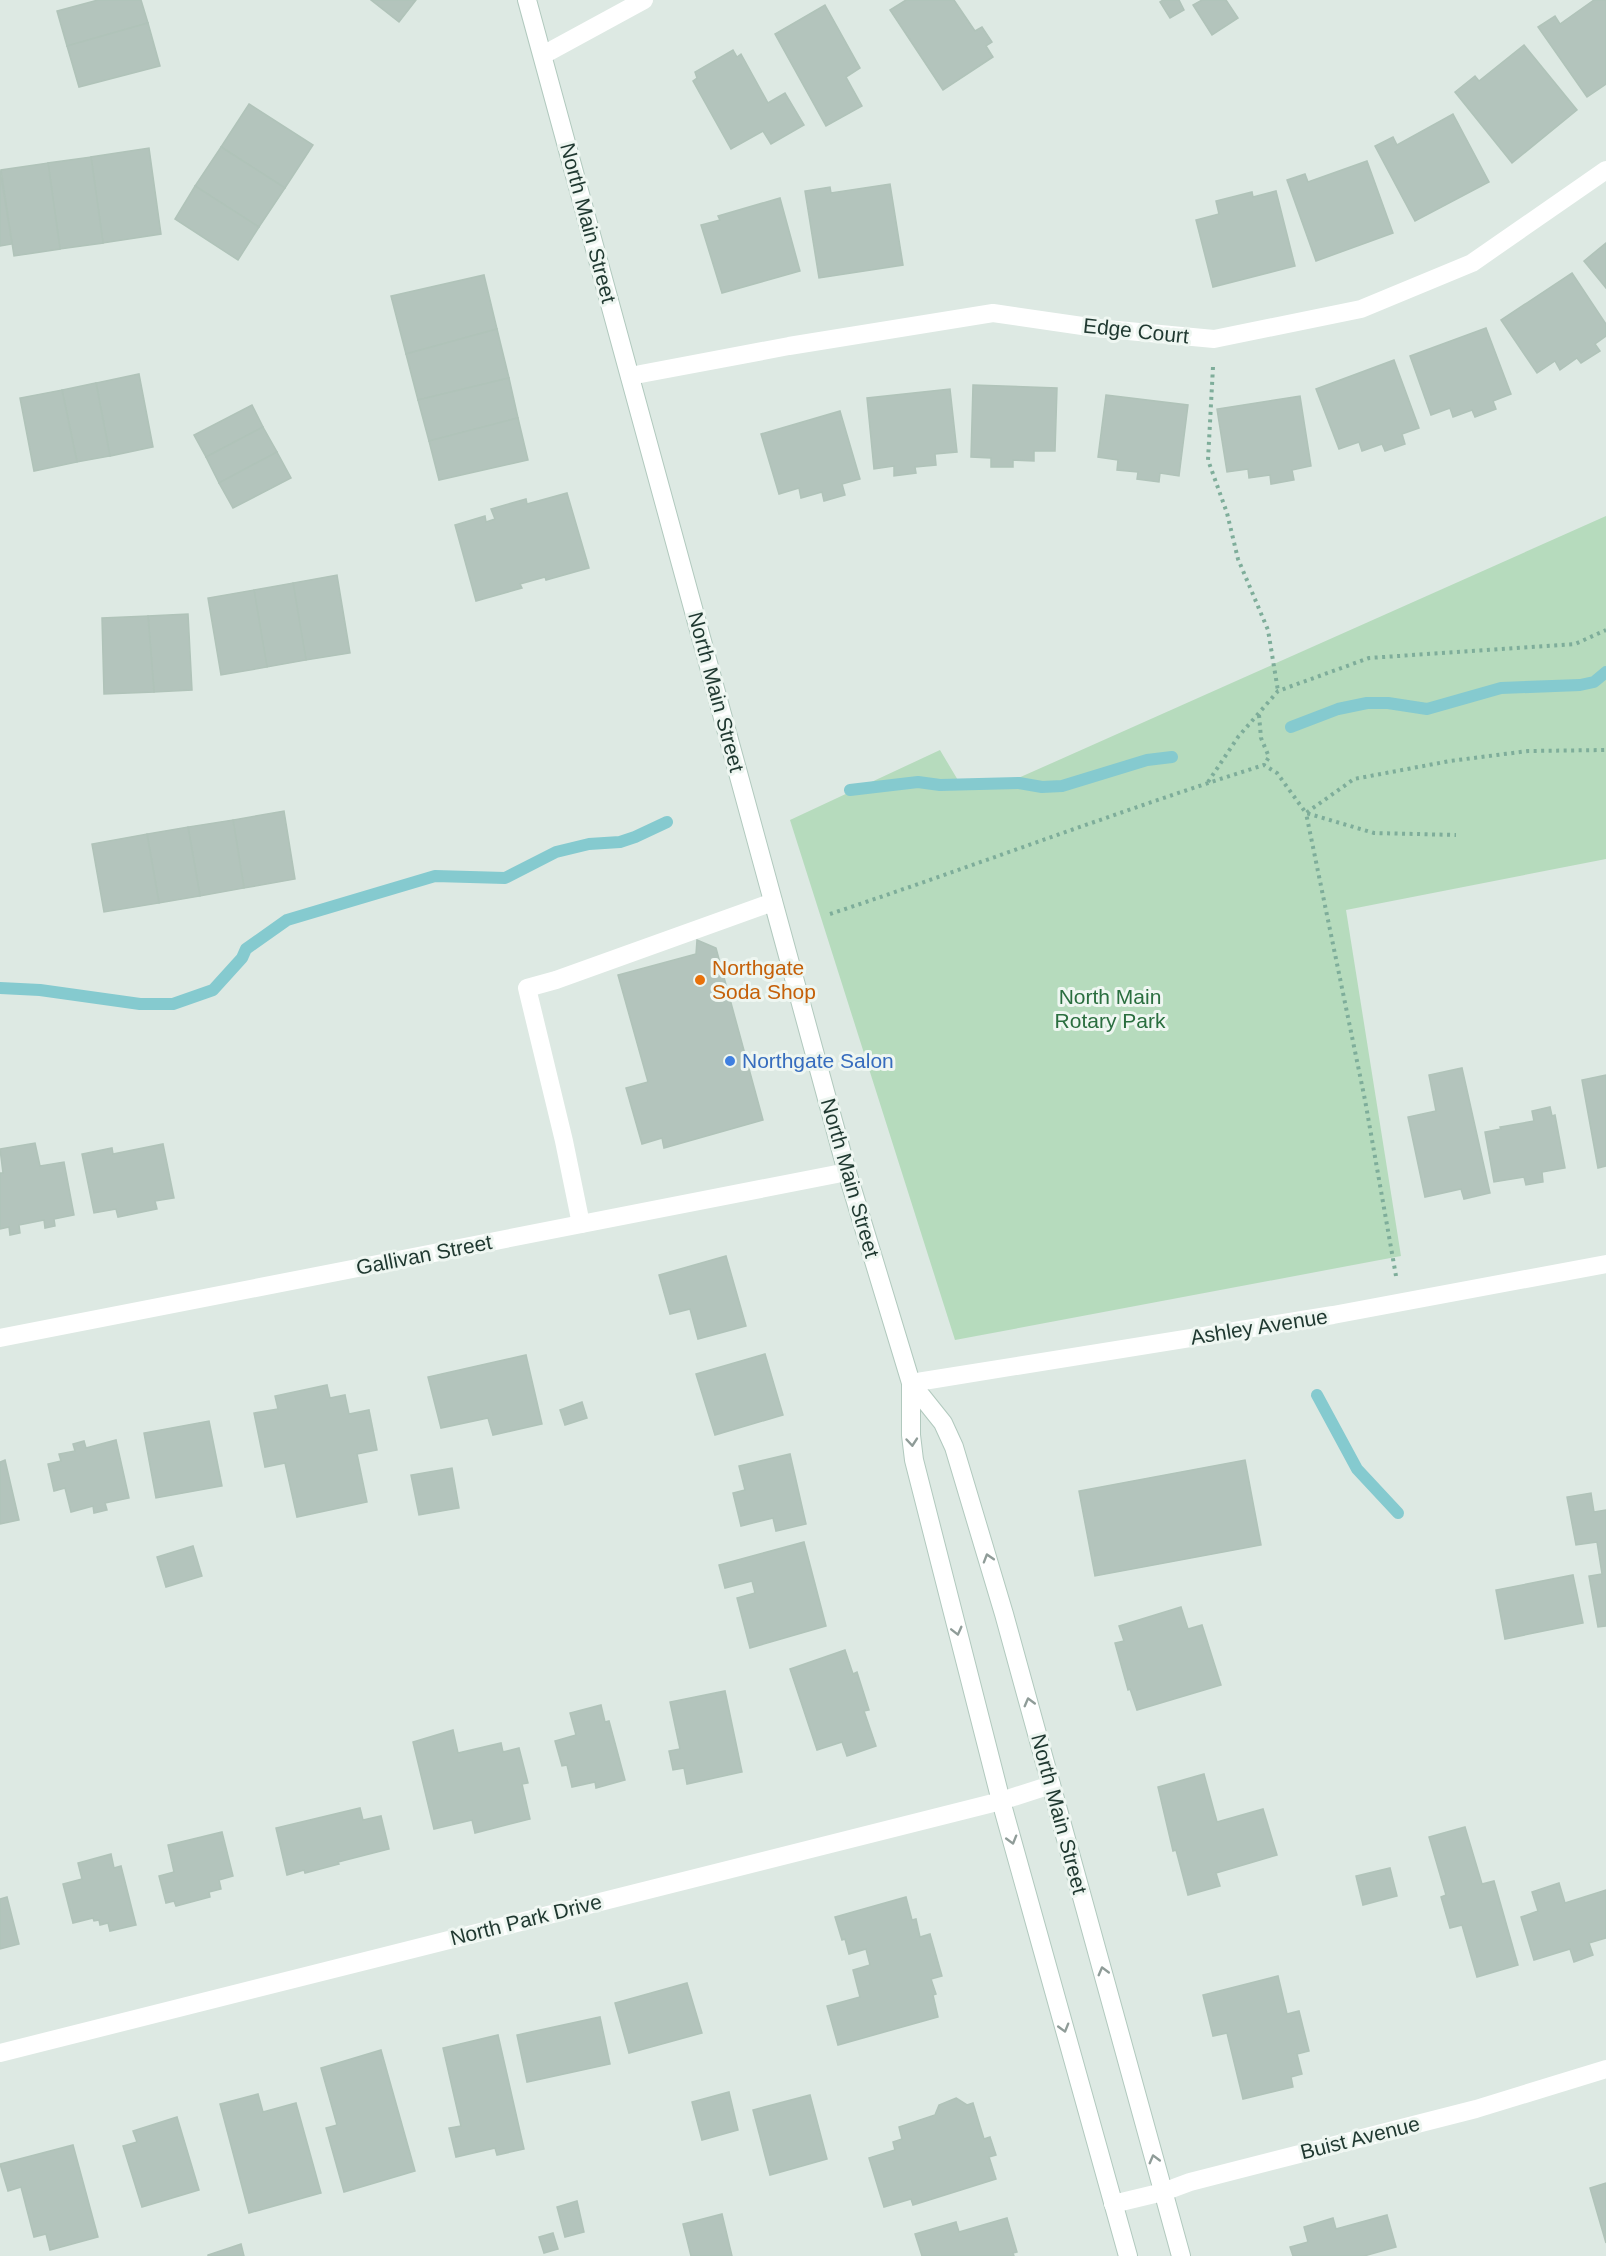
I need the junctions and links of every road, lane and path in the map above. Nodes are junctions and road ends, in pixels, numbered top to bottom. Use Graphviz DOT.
graph roads {
  1 [pos="527,0"];
  2 [pos="644,0"];
  3 [pos="543,56"];
  4 [pos="1606,170"];
  5 [pos="1214,339"];
  6 [pos="630,376"];
  7 [pos="1606,630"];
  8 [pos="1278,691"];
  9 [pos="1259,715"];
  10 [pos="1606,750"];
  11 [pos="1264,765"];
  12 [pos="1207,783"];
  13 [pos="1306,813"];
  14 [pos="1456,835"];
  15 [pos="773,902"];
  16 [pos="830,914"];
  17 [pos="847,1172"];
  18 [pos="581,1224"];
  19 [pos="1606,1264"];
  20 [pos="1401,1302"];
  21 [pos="0,1338"];
  22 [pos="911,1383"];
  23 [pos="1052,1785"];
  24 [pos="1001,1801"];
  25 [pos="0,2053"];
  26 [pos="1606,2068"];
  27 [pos="1164,2192"];
  28 [pos="1113,2204"];
  29 [pos="1128,2256"];
  30 [pos="1181,2256"];
  1 -- 3 [label="street, North Main Street"];
  2 -- 3 [label="street"];
  3 -- 6 [label="street, North Main Street"];
  4 -- 5 [label="street, Edge Court"];
  5 -- 6 [label="street, Edge Court"];
  5 -- 8 [label="path"];
  6 -- 15 [label="street, North Main Street"];
  7 -- 8 [label="path"];
  8 -- 9 [label="path"];
  9 -- 11 [label="path"];
  9 -- 12 [label="path"];
  10 -- 13 [label="path"];
  11 -- 12 [label="path"];
  11 -- 13 [label="path"];
  12 -- 16 [label="path"];
  13 -- 14 [label="path"];
  13 -- 20 [label="path"];
  15 -- 17 [label="street, North Main Street"];
  15 -- 18 [label="street"];
  17 -- 18 [label="street, Gallivan Street"];
  17 -- 22 [label="street, North Main Street"];
  18 -- 21 [label="street, Gallivan Street"];
  19 -- 20 [label="street, Ashley Avenue"];
  20 -- 22 [label="street, Ashley Avenue"];
  23 -- 22 [label="street, North Main Street, one-way"];
  22 -- 24 [label="street, North Main Street, one-way"];
  23 -- 24 [label="street, North Park Drive"];
  27 -- 23 [label="street, North Main Street, one-way"];
  24 -- 25 [label="street, North Park Drive"];
  24 -- 28 [label="street, North Main Street, one-way"];
  26 -- 27 [label="street, Buist Avenue"];
  27 -- 28 [label="street, Buist Avenue"];
  27 -- 30 [label="street, North Main Street"];
  28 -- 29 [label="street, North Main Street"];
}
